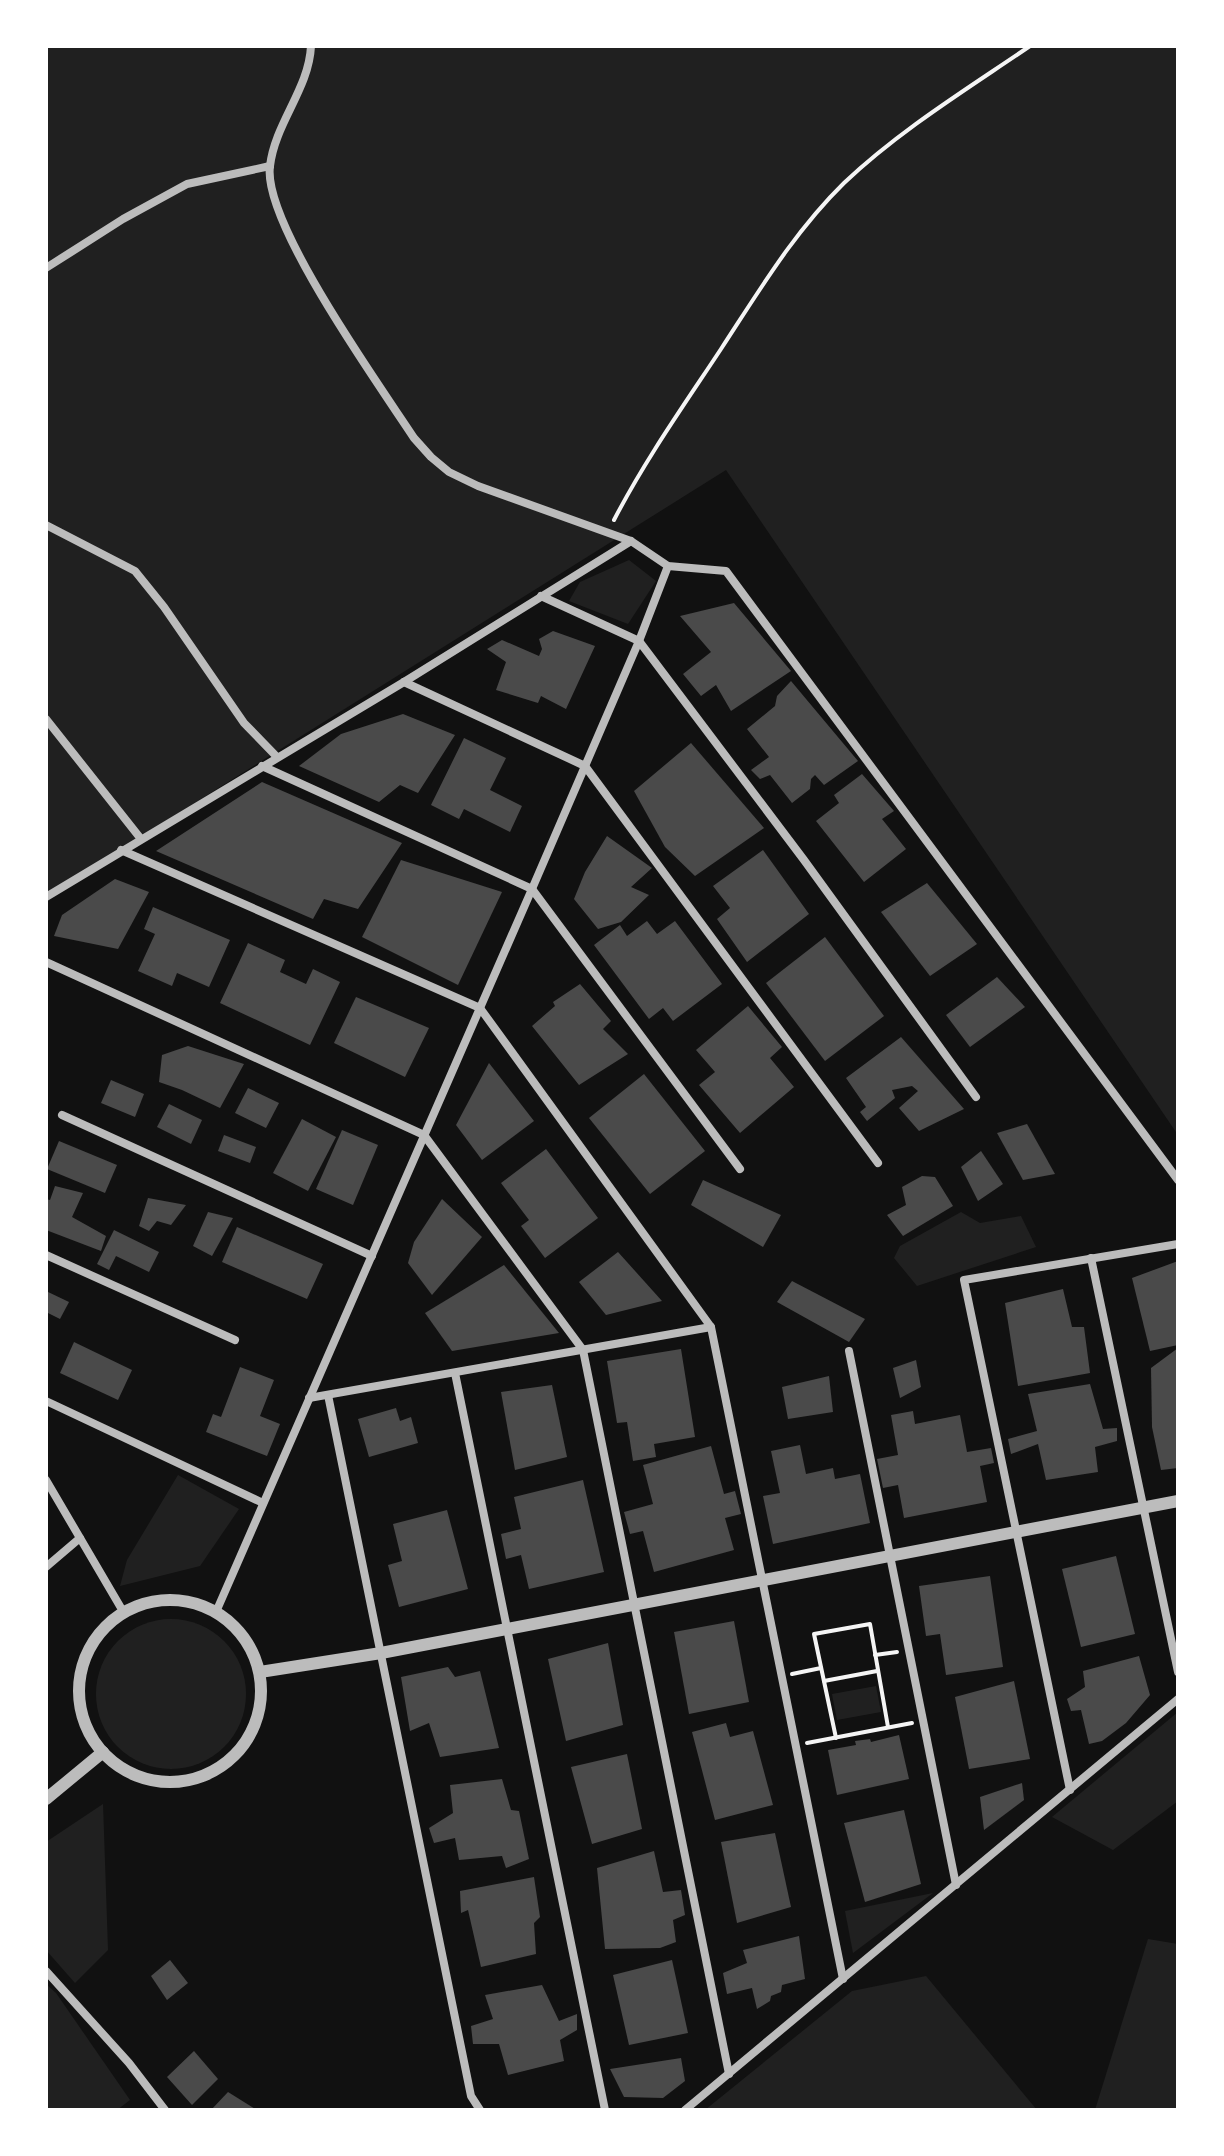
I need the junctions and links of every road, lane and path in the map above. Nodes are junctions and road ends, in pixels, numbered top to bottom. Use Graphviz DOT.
graph roads {
  1 [pos="311,46"];
  2 [pos="1030,46"];
  3 [pos="270,166"];
  4 [pos="46,268"];
  5 [pos="46,525"];
  6 [pos="608,533"];
  7 [pos="631,541"];
  8 [pos="668,566"];
  9 [pos="541,596"];
  10 [pos="639,641"];
  11 [pos="404,682"];
  12 [pos="46,719"];
  13 [pos="277,757"];
  14 [pos="262,766"];
  15 [pos="585,766"];
  16 [pos="141,839"];
  17 [pos="121,850"];
  18 [pos="532,889"];
  19 [pos="46,897"];
  20 [pos="46,962"];
  21 [pos="480,1008"];
  22 [pos="976,1097"];
  23 [pos="62,1115"];
  24 [pos="424,1135"];
  25 [pos="878,1163"];
  26 [pos="740,1169"];
  27 [pos="1178,1180"];
  28 [pos="1178,1244"];
  29 [pos="46,1255"];
  30 [pos="372,1256"];
  31 [pos="1091,1258"];
  32 [pos="711,1327"];
  33 [pos="235,1340"];
  34 [pos="583,1350"];
  35 [pos="849,1351"];
  36 [pos="455,1373"];
  37 [pos="328,1395"];
  38 [pos="309,1398"];
  39 [pos="46,1401"];
  40 [pos="46,1480"];
  41 [pos="1178,1501"];
  42 [pos="263,1503"];
  43 [pos="1144,1508"];
  44 [pos="1016,1532"];
  45 [pos="80,1538"];
  46 [pos="889,1556"];
  47 [pos="46,1567"];
  48 [pos="762,1580"];
  49 [pos="634,1604"];
  50 [pos="216,1612"];
  51 [pos="124,1613"];
  52 [pos="507,1628"];
  53 [pos="908,1651"];
  54 [pos="381,1653"];
  55 [pos="875,1655"];
  56 [pos="821,1668"];
  57 [pos="878,1671"];
  58 [pos="260,1672"];
  59 [pos="1178,1672"];
  60 [pos="781,1676"];
  61 [pos="824,1681"];
  62 [pos="1178,1699"];
  63 [pos="922,1721"];
  64 [pos="888,1727"];
  65 [pos="836,1738"];
  66 [pos="795,1745"];
  67 [pos="103,1752"];
  68 [pos="1070,1790"];
  69 [pos="46,1799"];
  70 [pos="956,1885"];
  71 [pos="46,1971"];
  72 [pos="843,1979"];
  73 [pos="729,2074"];
  74 [pos="165,2110"];
  75 [pos="480,2110"];
  76 [pos="605,2110"];
  77 [pos="685,2110"];
  1 -- 3 [label="street"];
  2 -- 6 [label="path"];
  3 -- 4 [label="street"];
  3 -- 6 [label="street"];
  5 -- 13 [label="street"];
  6 -- 7 [label="street"];
  7 -- 8 [label="street"];
  7 -- 9 [label="street"];
  8 -- 10 [label="street"];
  8 -- 27 [label="street"];
  9 -- 10 [label="street"];
  9 -- 11 [label="street"];
  10 -- 15 [label="street"];
  10 -- 22 [label="street"];
  11 -- 13 [label="street"];
  11 -- 15 [label="street"];
  12 -- 16 [label="street"];
  13 -- 14 [label="street"];
  14 -- 16 [label="street"];
  14 -- 18 [label="street"];
  15 -- 18 [label="street"];
  15 -- 25 [label="street"];
  16 -- 17 [label="street"];
  17 -- 19 [label="street"];
  17 -- 21 [label="street"];
  18 -- 21 [label="street"];
  18 -- 26 [label="street"];
  20 -- 24 [label="street"];
  21 -- 24 [label="street"];
  21 -- 32 [label="street"];
  23 -- 30 [label="street"];
  24 -- 30 [label="street"];
  24 -- 34 [label="street"];
  28 -- 31 [label="street"];
  29 -- 33 [label="street"];
  30 -- 38 [label="street"];
  31 -- 43 [label="street"];
  31 -- 44 [label="street"];
  32 -- 34 [label="street"];
  32 -- 48 [label="street"];
  34 -- 36 [label="street"];
  34 -- 49 [label="street"];
  35 -- 46 [label="street"];
  36 -- 37 [label="street"];
  36 -- 52 [label="street"];
  37 -- 38 [label="street"];
  37 -- 54 [label="street"];
  38 -- 42 [label="street"];
  39 -- 42 [label="street"];
  40 -- 45 [label="street"];
  41 -- 43 [label="street"];
  42 -- 50 [label="street"];
  43 -- 44 [label="street"];
  43 -- 59 [label="street"];
  44 -- 46 [label="street"];
  44 -- 68 [label="street"];
  45 -- 47 [label="street"];
  45 -- 51 [label="street"];
  46 -- 48 [label="street"];
  46 -- 53 [label="street"];
  48 -- 49 [label="street"];
  48 -- 60 [label="street"];
  49 -- 52 [label="street"];
  49 -- 73 [label="street"];
  50 -- 51 [label="street"];
  50 -- 58 [label="street"];
  51 -- 67 [label="street"];
  52 -- 54 [label="street"];
  52 -- 76 [label="street"];
  53 -- 55 [label="path"];
  53 -- 63 [label="street"];
  54 -- 58 [label="street"];
  54 -- 75 [label="street"];
  55 -- 56 [label="path"];
  55 -- 57 [label="path"];
  56 -- 60 [label="path"];
  56 -- 61 [label="path"];
  57 -- 61 [label="path"];
  57 -- 64 [label="path"];
  58 -- 67 [label="street"];
  60 -- 66 [label="street"];
  61 -- 65 [label="path"];
  62 -- 68 [label="street"];
  63 -- 64 [label="path"];
  63 -- 70 [label="street"];
  64 -- 65 [label="path"];
  65 -- 66 [label="path"];
  66 -- 72 [label="street"];
  67 -- 69 [label="street"];
  68 -- 70 [label="street"];
  70 -- 72 [label="street"];
  71 -- 74 [label="street"];
  72 -- 73 [label="street"];
  73 -- 77 [label="street"];
}
